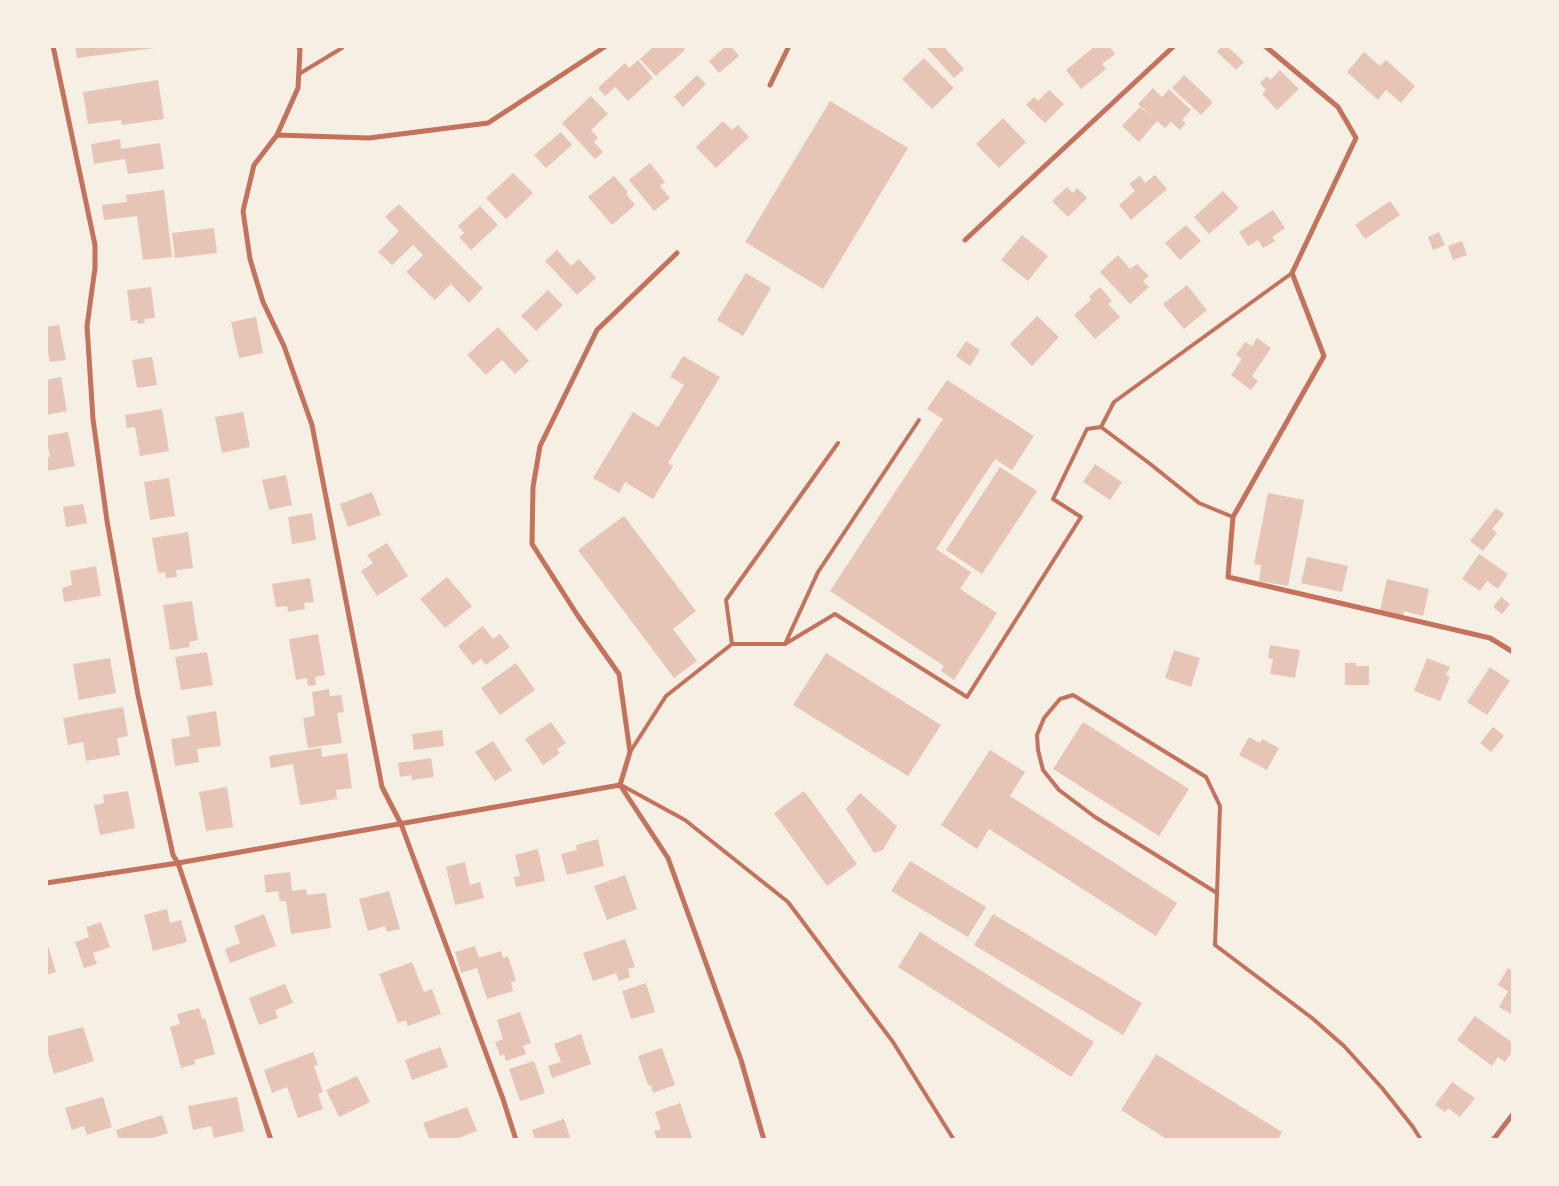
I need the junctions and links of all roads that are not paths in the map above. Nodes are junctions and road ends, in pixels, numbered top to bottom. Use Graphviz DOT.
graph roads {
  1 [pos="53,46"];
  2 [pos="298,46"];
  3 [pos="342,46"];
  4 [pos="606,46"];
  5 [pos="789,46"];
  6 [pos="1174,46"];
  7 [pos="1266,46"];
  8 [pos="299,74"];
  9 [pos="770,85"];
  10 [pos="277,135"];
  11 [pos="965,240"];
  12 [pos="677,253"];
  13 [pos="1292,273"];
  14 [pos="919,420"];
  15 [pos="1102,427"];
  16 [pos="838,442"];
  17 [pos="1233,517"];
  18 [pos="732,644"];
  19 [pos="785,644"];
  20 [pos="1513,652"];
  21 [pos="630,752"];
  22 [pos="620,785"];
  23 [pos="400,824"];
  24 [pos="178,863"];
  25 [pos="46,883"];
  26 [pos="1217,893"];
  27 [pos="1513,1114"];
  28 [pos="271,1140"];
  29 [pos="516,1140"];
  30 [pos="764,1140"];
  31 [pos="954,1140"];
  32 [pos="1421,1140"];
  33 [pos="1493,1140"];
  1 -- 24 [label="street"];
  2 -- 8 [label="street"];
  3 -- 8 [label="lane"];
  4 -- 10 [label="street"];
  5 -- 9 [label="street"];
  6 -- 11 [label="street"];
  7 -- 13 [label="street"];
  8 -- 10 [label="street"];
  10 -- 23 [label="street"];
  12 -- 21 [label="street"];
  13 -- 15 [label="lane"];
  13 -- 17 [label="street"];
  14 -- 19 [label="lane"];
  15 -- 17 [label="lane"];
  15 -- 19 [label="lane"];
  16 -- 18 [label="lane"];
  17 -- 20 [label="street"];
  18 -- 19 [label="lane"];
  18 -- 21 [label="lane"];
  21 -- 22 [label="street"];
  22 -- 23 [label="street"];
  22 -- 30 [label="street"];
  22 -- 31 [label="lane"];
  23 -- 24 [label="street"];
  23 -- 29 [label="street"];
  24 -- 25 [label="street"];
  24 -- 28 [label="street"];
  26 -- 26 [label="lane"];
  26 -- 32 [label="lane"];
  27 -- 33 [label="street"];
}
